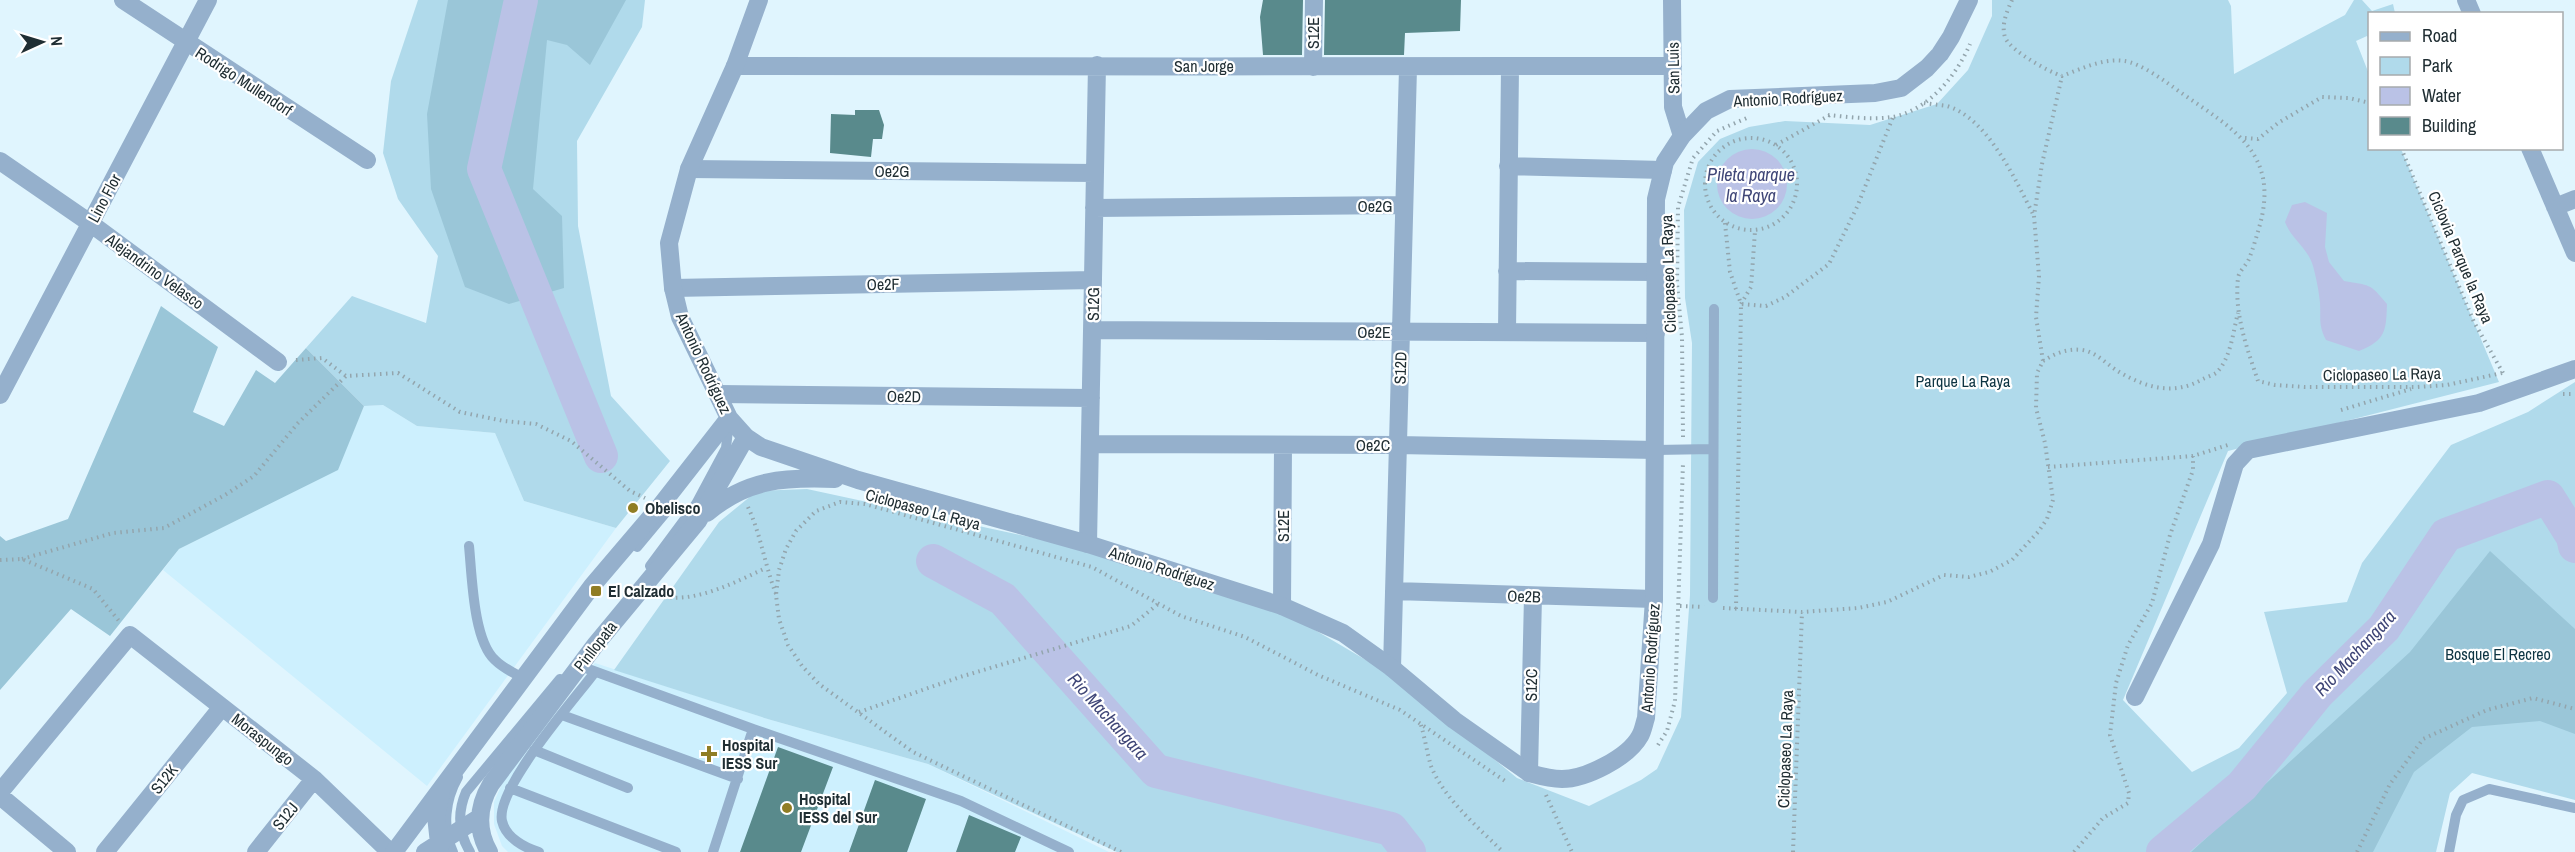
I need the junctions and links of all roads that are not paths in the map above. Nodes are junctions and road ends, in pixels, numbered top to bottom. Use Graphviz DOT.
graph roads {
  1 [pos="123,0"];
  2 [pos="208,0"];
  3 [pos="759,0"];
  4 [pos="1314,0"];
  5 [pos="1672,0"];
  6 [pos="1969,0"];
  7 [pos="186,44"];
  8 [pos="1097,65"];
  9 [pos="735,66"];
  10 [pos="1673,66"];
  11 [pos="1313,67"];
  12 [pos="1510,67"];
  13 [pos="1408,68"];
  14 [pos="1682,136"];
  15 [pos="2531,150"];
  16 [pos="367,160"];
  17 [pos="0,161"];
  18 [pos="1508,166"];
  19 [pos="689,170"];
  20 [pos="1663,170"];
  21 [pos="1095,172"];
  22 [pos="2575,199"];
  23 [pos="1403,206"];
  24 [pos="2555,207"];
  25 [pos="1095,208"];
  26 [pos="90,223"];
  27 [pos="2575,253"];
  28 [pos="1506,271"];
  29 [pos="1656,272"];
  30 [pos="1093,280"];
  31 [pos="673,288"];
  32 [pos="1714,309"];
  33 [pos="1092,330"];
  34 [pos="1401,332"];
  35 [pos="1507,332"];
  36 [pos="1656,333"];
  37 [pos="278,362"];
  38 [pos="2575,369"];
  39 [pos="718,394"];
  40 [pos="0,396"];
  41 [pos="1091,398"];
  42 [pos="729,418"];
  43 [pos="746,437"];
  44 [pos="1090,444"];
  45 [pos="1283,445"];
  46 [pos="1398,445"];
  47 [pos="1713,449"];
  48 [pos="1656,450"];
  49 [pos="858,480"];
  50 [pos="698,521"];
  51 [pos="1088,544"];
  52 [pos="469,546"];
  53 [pos="1394,591"];
  54 [pos="1533,596"];
  55 [pos="1713,598"];
  56 [pos="1654,599"];
  57 [pos="1282,606"];
  58 [pos="1392,668"];
  59 [pos="587,669"];
  60 [pos="523,678"];
  61 [pos="2135,697"];
  62 [pos="222,707"];
  63 [pos="562,716"];
  64 [pos="753,729"];
  65 [pos="534,750"];
  66 [pos="1529,773"];
  67 [pos="450,775"];
  68 [pos="314,779"];
  69 [pos="738,779"];
  70 [pos="510,788"];
  71 [pos="628,788"];
  72 [pos="0,794"];
  73 [pos="2575,808"];
  74 [pos="480,817"];
  75 [pos="443,845"];
  76 [pos="67,852"];
  77 [pos="105,852"];
  78 [pos="256,852"];
  79 [pos="392,852"];
  80 [pos="470,852"];
  81 [pos="489,852"];
  82 [pos="539,852"];
  83 [pos="676,852"];
  84 [pos="713,852"];
  85 [pos="1069,852"];
  86 [pos="2449,852"];
  1 -- 7 [label="street, Rodrigo Mullendorf"];
  2 -- 7 [label="street, Lino Flor"];
  3 -- 9 [label="street, Antonio Rodríguez"];
  4 -- 11 [label="street, S12E"];
  5 -- 10 [label="street, San Luis"];
  6 -- 14 [label="street, Antonio Rodríguez"];
  7 -- 16 [label="street, Rodrigo Mullendorf"];
  7 -- 26 [label="street, Lino Flor"];
  8 -- 9 [label="street, San Jorge"];
  8 -- 11 [label="street, San Jorge"];
  8 -- 21 [label="street, S12G"];
  9 -- 19 [label="street, Antonio Rodríguez"];
  10 -- 12 [label="street, San Jorge"];
  10 -- 14 [label="street, San Luis"];
  11 -- 13 [label="street, San Jorge"];
  12 -- 13 [label="street, San Jorge"];
  12 -- 18 [label="street"];
  13 -- 23 [label="street, S12D"];
  14 -- 20 [label="street, Antonio Rodríguez"];
  15 -- 24 [label="street"];
  17 -- 26 [label="street, Alejandrino Velasco"];
  18 -- 20 [label="street"];
  18 -- 28 [label="street"];
  19 -- 21 [label="street, Oe2G"];
  19 -- 31 [label="street, Antonio Rodríguez"];
  20 -- 29 [label="street, Antonio Rodríguez"];
  21 -- 25 [label="street, S12G"];
  22 -- 24 [label="street"];
  23 -- 25 [label="street, Oe2G"];
  23 -- 34 [label="street, S12D"];
  24 -- 27 [label="street"];
  25 -- 30 [label="street, S12G"];
  26 -- 37 [label="street, Alejandrino Velasco"];
  26 -- 40 [label="street, Lino Flor"];
  28 -- 29 [label="street"];
  28 -- 35 [label="street"];
  29 -- 36 [label="street, Antonio Rodríguez"];
  30 -- 31 [label="street, Oe2F"];
  30 -- 33 [label="street, S12G"];
  31 -- 39 [label="street, Antonio Rodríguez"];
  32 -- 47 [label="lane"];
  33 -- 34 [label="street, Oe2E"];
  33 -- 41 [label="street, S12G"];
  34 -- 35 [label="street, Oe2E"];
  34 -- 46 [label="street, S12D"];
  35 -- 36 [label="street, Oe2E"];
  36 -- 48 [label="street, Antonio Rodríguez"];
  38 -- 61 [label="street"];
  39 -- 41 [label="street, Oe2D"];
  39 -- 42 [label="street, Antonio Rodríguez"];
  41 -- 44 [label="street, S12G"];
  42 -- 43 [label="street, Antonio Rodríguez"];
  42 -- 60 [label="street"];
  42 -- 75 [label="lane"];
  42 -- 75 [label="lane"];
  43 -- 49 [label="street, Antonio Rodríguez"];
  43 -- 50 [label="street, Pinllopata"];
  44 -- 45 [label="street, Oe2C"];
  44 -- 51 [label="street, S12G"];
  45 -- 46 [label="street, Oe2C"];
  45 -- 57 [label="street, S12E"];
  46 -- 48 [label="street, Oe2C"];
  46 -- 53 [label="street, S12D"];
  47 -- 48 [label="lane"];
  47 -- 55 [label="lane"];
  48 -- 56 [label="street, Antonio Rodríguez"];
  49 -- 50 [label="street, Antonio Rodríguez"];
  49 -- 51 [label="street, Antonio Rodríguez"];
  50 -- 59 [label="street, Pinllopata"];
  51 -- 57 [label="street, Antonio Rodríguez"];
  52 -- 60 [label="lane"];
  53 -- 54 [label="street, Oe2B"];
  53 -- 58 [label="street, S12D"];
  54 -- 56 [label="street, Oe2B"];
  54 -- 66 [label="street, S12C"];
  56 -- 66 [label="street, Antonio Rodríguez"];
  57 -- 58 [label="street, Antonio Rodríguez"];
  58 -- 66 [label="street, Antonio Rodríguez"];
  59 -- 63 [label="lane"];
  59 -- 64 [label="lane"];
  59 -- 74 [label="street, Pinllopata"];
  60 -- 67 [label="street"];
  62 -- 68 [label="street, Moraspungo"];
  62 -- 72 [label="street, Moraspungo"];
  62 -- 77 [label="street, S12K"];
  63 -- 65 [label="lane"];
  63 -- 69 [label="lane"];
  64 -- 69 [label="lane"];
  64 -- 85 [label="lane"];
  65 -- 70 [label="lane"];
  65 -- 71 [label="lane"];
  67 -- 75 [label="street"];
  67 -- 79 [label="street"];
  68 -- 78 [label="street, S12J"];
  68 -- 79 [label="street, Moraspungo"];
  69 -- 84 [label="lane"];
  70 -- 82 [label="lane"];
  70 -- 83 [label="lane"];
  72 -- 76 [label="street"];
  73 -- 86 [label="lane"];
  74 -- 75 [label="street"];
  74 -- 81 [label="street"];
  75 -- 80 [label="lane"];
}
